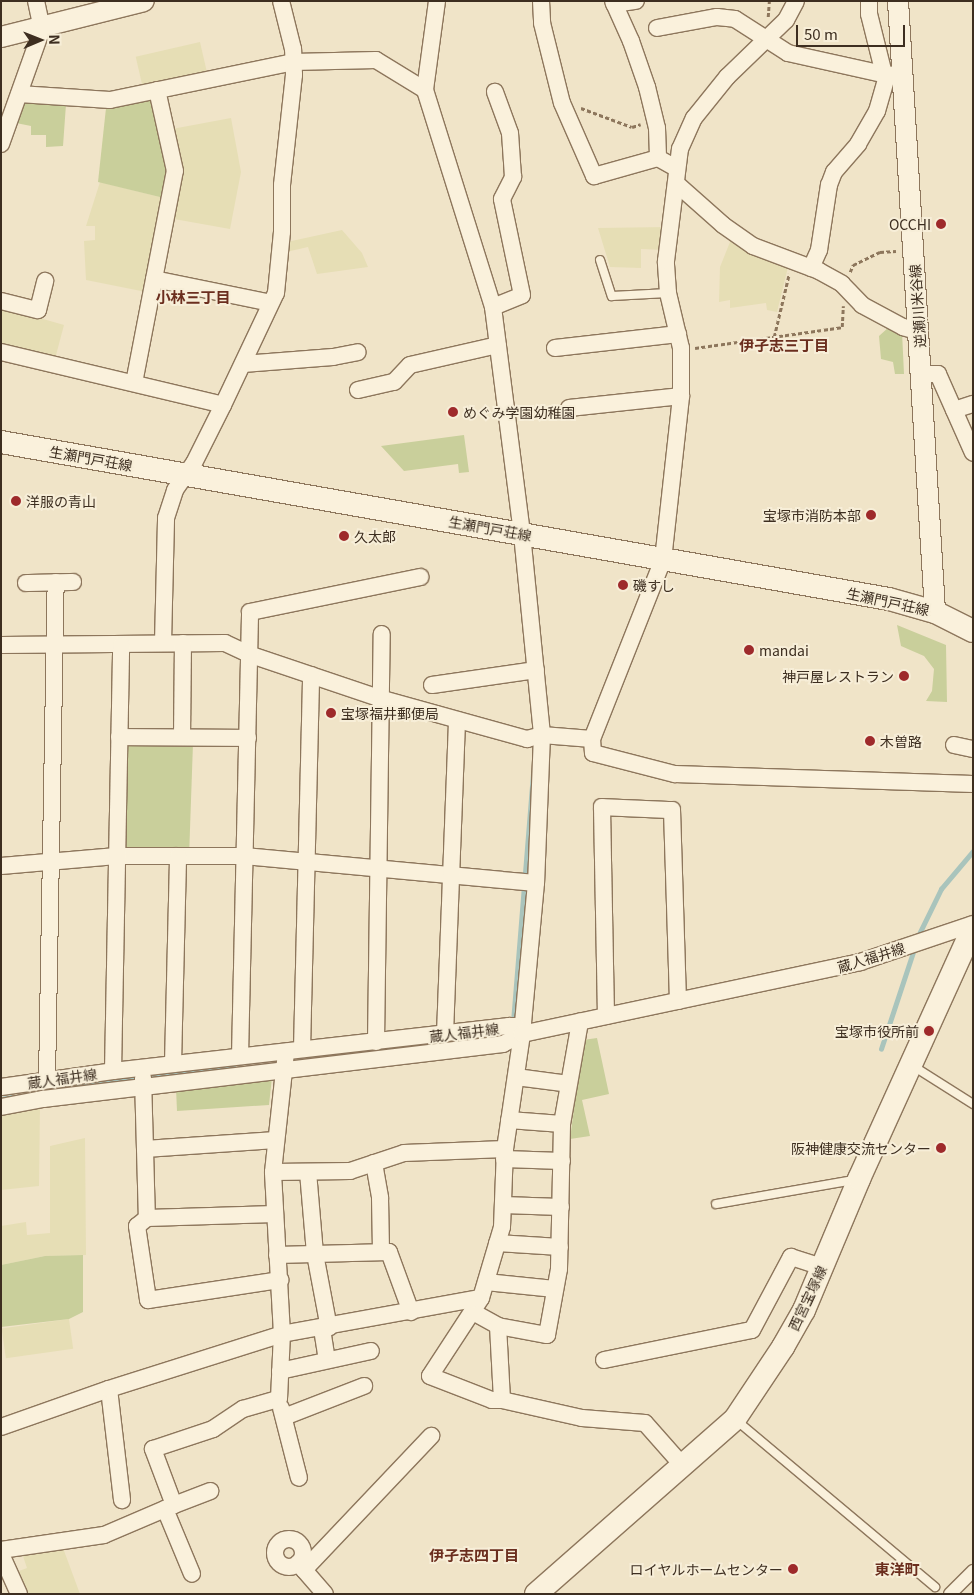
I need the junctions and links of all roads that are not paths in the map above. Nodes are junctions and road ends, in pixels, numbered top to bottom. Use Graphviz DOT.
graph roads {
  1 [pos="36,1"];
  2 [pos="281,1"];
  3 [pos="437,1"];
  4 [pos="541,1"];
  5 [pos="636,1"];
  6 [pos="796,1"];
  7 [pos="868,1"];
  8 [pos="898,1"];
  9 [pos="138,2"];
  10 [pos="614,3"];
  11 [pos="657,28"];
  12 [pos="42,29"];
  13 [pos="767,36"];
  14 [pos="1,37"];
  15 [pos="294,62"];
  16 [pos="891,75"];
  17 [pos="157,90"];
  18 [pos="425,90"];
  19 [pos="495,92"];
  20 [pos="19,94"];
  21 [pos="1,144"];
  22 [pos="658,158"];
  23 [pos="676,168"];
  24 [pos="678,185"];
  25 [pos="600,260"];
  26 [pos="811,268"];
  27 [pos="154,279"];
  28 [pos="45,282"];
  29 [pos="668,293"];
  30 [pos="1,301"];
  31 [pos="271,303"];
  32 [pos="493,307"];
  33 [pos="918,332"];
  34 [pos="678,334"];
  35 [pos="498,345"];
  36 [pos="556,348"];
  37 [pos="1,352"];
  38 [pos="358,352"];
  39 [pos="243,364"];
  40 [pos="922,374"];
  41 [pos="134,384"];
  42 [pos="358,390"];
  43 [pos="682,396"];
  44 [pos="973,404"];
  45 [pos="223,405"];
  46 [pos="568,408"];
  47 [pos="954,410"];
  48 [pos="1,442"];
  49 [pos="973,453"];
  50 [pos="186,475"];
  51 [pos="522,534"];
  52 [pos="663,560"];
  53 [pos="420,577"];
  54 [pos="26,583"];
  55 [pos="936,612"];
  56 [pos="973,631"];
  57 [pos="382,634"];
  58 [pos="164,643"];
  59 [pos="183,643"];
  60 [pos="1,645"];
  61 [pos="57,645"];
  62 [pos="121,645"];
  63 [pos="251,655"];
  64 [pos="536,670"];
  65 [pos="311,675"];
  66 [pos="432,685"];
  67 [pos="379,698"];
  68 [pos="458,720"];
  69 [pos="542,735"];
  70 [pos="119,737"];
  71 [pos="182,738"];
  72 [pos="248,738"];
  73 [pos="592,740"];
  74 [pos="954,745"];
  75 [pos="973,749"];
  76 [pos="973,784"];
  77 [pos="117,856"];
  78 [pos="178,856"];
  79 [pos="244,856"];
  80 [pos="52,861"];
  81 [pos="306,861"];
  82 [pos="1,866"];
  83 [pos="378,867"];
  84 [pos="452,874"];
  85 [pos="536,883"];
  86 [pos="973,924"];
  87 [pos="973,928"];
  88 [pos="678,1001"];
  89 [pos="606,1016"];
  90 [pos="580,1022"];
  91 [pos="515,1029"];
  92 [pos="445,1034"];
  93 [pos="376,1042"];
  94 [pos="302,1049"];
  95 [pos="286,1052"];
  96 [pos="240,1056"];
  97 [pos="173,1064"];
  98 [pos="913,1066"];
  99 [pos="284,1070"];
  100 [pos="113,1071"];
  101 [pos="143,1077"];
  102 [pos="516,1077"];
  103 [pos="47,1080"];
  104 [pos="569,1084"];
  105 [pos="1,1088"];
  106 [pos="973,1104"];
  107 [pos="1,1107"];
  108 [pos="509,1120"];
  109 [pos="562,1124"];
  110 [pos="276,1140"];
  111 [pos="145,1149"];
  112 [pos="505,1154"];
  113 [pos="562,1161"];
  114 [pos="374,1163"];
  115 [pos="273,1172"];
  116 [pos="308,1172"];
  117 [pos="858,1179"];
  118 [pos="716,1204"];
  119 [pos="503,1205"];
  120 [pos="560,1207"];
  121 [pos="275,1214"];
  122 [pos="147,1218"];
  123 [pos="497,1243"];
  124 [pos="560,1247"];
  125 [pos="381,1252"];
  126 [pos="315,1254"];
  127 [pos="277,1255"];
  128 [pos="822,1267"];
  129 [pos="280,1280"];
  130 [pos="486,1282"];
  131 [pos="556,1289"];
  132 [pos="477,1305"];
  133 [pos="411,1312"];
  134 [pos="498,1326"];
  135 [pos="325,1329"];
  136 [pos="282,1334"];
  137 [pos="371,1351"];
  138 [pos="326,1360"];
  139 [pos="604,1360"];
  140 [pos="280,1371"];
  141 [pos="364,1386"];
  142 [pos="109,1388"];
  143 [pos="279,1399"];
  144 [pos="502,1400"];
  145 [pos="284,1417"];
  146 [pos="735,1419"];
  147 [pos="1,1427"];
  148 [pos="431,1436"];
  149 [pos="683,1466"];
  150 [pos="299,1478"];
  151 [pos="210,1491"];
  152 [pos="122,1500"];
  153 [pos="170,1507"];
  154 [pos="1,1550"];
  155 [pos="1,1554"];
  156 [pos="973,1571"];
  157 [pos="192,1574"];
  158 [pos="935,1587"];
  159 [pos="19,1594"];
  160 [pos="325,1594"];
  161 [pos="536,1594"];
  162 [pos="950,1594"];
  1 -- 12 [label="street"];
  2 -- 15 [label="street"];
  3 -- 18 [label="street"];
  4 -- 22 [label="street"];
  5 -- 10 [label="street"];
  6 -- 13 [label="street"];
  7 -- 16 [label="street"];
  8 -- 16 [label="street, 逆瀬川米谷線"];
  9 -- 12 [label="street"];
  10 -- 22 [label="street"];
  11 -- 13 [label="street"];
  12 -- 14 [label="street"];
  12 -- 20 [label="street"];
  13 -- 16 [label="street"];
  13 -- 23 [label="street"];
  15 -- 17 [label="street"];
  15 -- 18 [label="street"];
  15 -- 31 [label="street"];
  16 -- 26 [label="street"];
  16 -- 33 [label="street, 逆瀬川米谷線"];
  17 -- 20 [label="street"];
  17 -- 27 [label="street"];
  18 -- 32 [label="street"];
  19 -- 32 [label="street"];
  20 -- 21 [label="street"];
  22 -- 23 [label="street"];
  23 -- 24 [label="street"];
  24 -- 26 [label="street"];
  24 -- 29 [label="street"];
  25 -- 29 [label="lane"];
  26 -- 33 [label="street"];
  27 -- 31 [label="street"];
  27 -- 41 [label="street"];
  28 -- 30 [label="street"];
  29 -- 34 [label="street"];
  31 -- 39 [label="street"];
  32 -- 35 [label="street"];
  33 -- 40 [label="street, 逆瀬川米谷線"];
  34 -- 36 [label="street"];
  34 -- 43 [label="street"];
  35 -- 42 [label="street"];
  35 -- 51 [label="street"];
  37 -- 41 [label="street"];
  38 -- 39 [label="street"];
  39 -- 45 [label="street"];
  40 -- 47 [label="street"];
  40 -- 55 [label="street, 逆瀬川米谷線"];
  41 -- 45 [label="street"];
  43 -- 46 [label="street"];
  43 -- 52 [label="street"];
  44 -- 47 [label="street"];
  45 -- 50 [label="street"];
  47 -- 49 [label="street"];
  48 -- 50 [label="main road, 生瀬門戸荘線"];
  50 -- 51 [label="main road, 生瀬門戸荘線"];
  50 -- 58 [label="street"];
  51 -- 52 [label="main road, 生瀬門戸荘線"];
  51 -- 64 [label="street"];
  52 -- 55 [label="main road, 生瀬門戸荘線"];
  52 -- 73 [label="street"];
  53 -- 63 [label="street"];
  54 -- 61 [label="street"];
  55 -- 56 [label="main road, 生瀬門戸荘線"];
  57 -- 67 [label="street"];
  58 -- 59 [label="street"];
  58 -- 62 [label="street"];
  59 -- 63 [label="street"];
  59 -- 71 [label="street"];
  60 -- 61 [label="street"];
  61 -- 62 [label="street"];
  61 -- 80 [label="street"];
  62 -- 70 [label="street"];
  63 -- 65 [label="street"];
  63 -- 72 [label="street"];
  64 -- 66 [label="street"];
  64 -- 69 [label="street"];
  65 -- 67 [label="street"];
  65 -- 81 [label="street"];
  67 -- 68 [label="street"];
  67 -- 83 [label="street"];
  68 -- 69 [label="street"];
  68 -- 84 [label="street"];
  69 -- 73 [label="street"];
  69 -- 85 [label="street"];
  70 -- 71 [label="street"];
  70 -- 77 [label="street"];
  71 -- 72 [label="street"];
  72 -- 79 [label="street"];
  73 -- 76 [label="street"];
  74 -- 75 [label="street"];
  77 -- 78 [label="street"];
  77 -- 80 [label="street"];
  77 -- 100 [label="street"];
  78 -- 79 [label="street"];
  78 -- 97 [label="street"];
  79 -- 81 [label="street"];
  79 -- 96 [label="street"];
  80 -- 82 [label="street"];
  80 -- 103 [label="street"];
  81 -- 83 [label="street"];
  81 -- 94 [label="street"];
  83 -- 84 [label="street"];
  83 -- 93 [label="street"];
  84 -- 85 [label="street"];
  84 -- 92 [label="street"];
  85 -- 91 [label="street"];
  86 -- 88 [label="street, 蔵人福井線"];
  87 -- 98 [label="main road, 西宮宝塚線"];
  88 -- 89 [label="street, 蔵人福井線"];
  88 -- 89 [label="street"];
  89 -- 90 [label="street, 蔵人福井線"];
  90 -- 91 [label="street, 蔵人福井線"];
  90 -- 104 [label="street"];
  91 -- 92 [label="street, 蔵人福井線"];
  91 -- 99 [label="street"];
  91 -- 102 [label="street"];
  92 -- 93 [label="street, 蔵人福井線"];
  93 -- 94 [label="street, 蔵人福井線"];
  94 -- 95 [label="street, 蔵人福井線"];
  95 -- 96 [label="street, 蔵人福井線"];
  95 -- 99 [label="street"];
  96 -- 97 [label="street, 蔵人福井線"];
  97 -- 101 [label="street, 蔵人福井線"];
  98 -- 106 [label="lane"];
  98 -- 117 [label="main road, 西宮宝塚線"];
  99 -- 101 [label="street"];
  99 -- 110 [label="street"];
  100 -- 101 [label="street, 蔵人福井線"];
  100 -- 103 [label="street, 蔵人福井線"];
  101 -- 107 [label="street"];
  101 -- 111 [label="street"];
  102 -- 104 [label="street"];
  102 -- 108 [label="street"];
  103 -- 105 [label="street, 蔵人福井線"];
  104 -- 109 [label="street"];
  108 -- 109 [label="street"];
  108 -- 112 [label="street"];
  109 -- 113 [label="street"];
  110 -- 111 [label="street"];
  110 -- 115 [label="street"];
  111 -- 122 [label="street"];
  112 -- 113 [label="street"];
  112 -- 114 [label="street"];
  112 -- 119 [label="street"];
  113 -- 120 [label="street"];
  114 -- 116 [label="street"];
  114 -- 125 [label="street"];
  115 -- 116 [label="street"];
  115 -- 121 [label="street"];
  116 -- 126 [label="street"];
  117 -- 118 [label="lane"];
  117 -- 128 [label="main road, 西宮宝塚線"];
  119 -- 120 [label="street"];
  119 -- 123 [label="street"];
  120 -- 124 [label="street"];
  121 -- 122 [label="street"];
  121 -- 127 [label="street"];
  122 -- 129 [label="street"];
  123 -- 124 [label="street"];
  123 -- 130 [label="street"];
  124 -- 131 [label="street"];
  125 -- 126 [label="street"];
  125 -- 133 [label="street"];
  126 -- 127 [label="street"];
  126 -- 135 [label="street"];
  127 -- 129 [label="street"];
  128 -- 139 [label="street"];
  128 -- 146 [label="main road, 西宮宝塚線"];
  129 -- 136 [label="street"];
  130 -- 131 [label="street"];
  130 -- 132 [label="street"];
  131 -- 134 [label="street"];
  132 -- 133 [label="street"];
  132 -- 134 [label="street"];
  132 -- 144 [label="street"];
  133 -- 135 [label="street"];
  134 -- 144 [label="street"];
  135 -- 136 [label="street"];
  135 -- 138 [label="street"];
  136 -- 140 [label="street"];
  136 -- 142 [label="street"];
  137 -- 138 [label="street"];
  138 -- 140 [label="street"];
  140 -- 143 [label="street"];
  141 -- 145 [label="street"];
  142 -- 147 [label="street"];
  142 -- 152 [label="street"];
  143 -- 145 [label="street"];
  143 -- 153 [label="street"];
  144 -- 149 [label="street"];
  145 -- 150 [label="street"];
  146 -- 149 [label="main road, 西宮宝塚線"];
  146 -- 158 [label="lane"];
  148 -- 160 [label="street"];
  149 -- 161 [label="main road, 西宮宝塚線"];
  151 -- 153 [label="street"];
  153 -- 154 [label="street"];
  153 -- 157 [label="street"];
  155 -- 159 [label="street"];
  156 -- 162 [label="street"];
}
